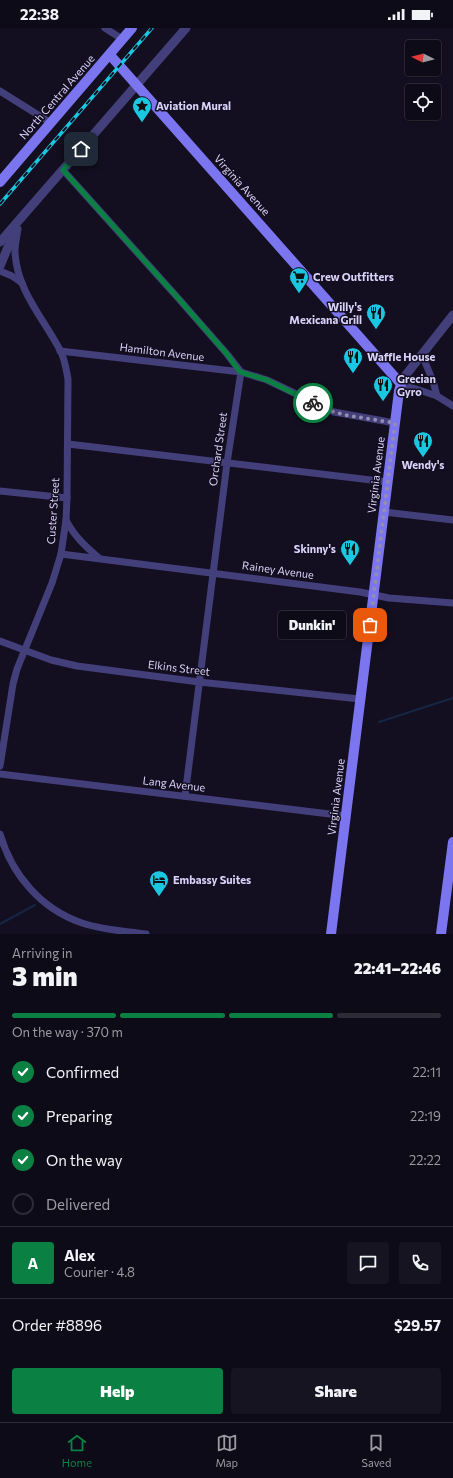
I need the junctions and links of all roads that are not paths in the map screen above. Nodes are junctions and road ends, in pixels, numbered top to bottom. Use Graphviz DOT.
graph roads {
  1 [pos="105,28"];
  2 [pos="132,28"];
  3 [pos="186,28"];
  4 [pos="122,39"];
  5 [pos="110,55"];
  6 [pos="137,85"];
  7 [pos="0,91"];
  8 [pos="51,123"];
  9 [pos="63,170"];
  10 [pos="0,182"];
  11 [pos="20,219"];
  12 [pos="0,242"];
  13 [pos="0,266"];
  14 [pos="0,271"];
  15 [pos="22,283"];
  16 [pos="453,315"];
  17 [pos="60,351"];
  18 [pos="422,355"];
  19 [pos="240,372"];
  20 [pos="401,384"];
  21 [pos="437,396"];
  22 [pos="453,406"];
  23 [pos="395,423"];
  24 [pos="68,444"];
  25 [pos="227,463"];
  26 [pos="388,482"];
  27 [pos="0,491"];
  28 [pos="67,498"];
  29 [pos="384,512"];
  30 [pos="450,519"];
  31 [pos="66,520"];
  32 [pos="60,554"];
  33 [pos="99,558"];
  34 [pos="213,572"];
  35 [pos="373,594"];
  36 [pos="453,603"];
  37 [pos="0,640"];
  38 [pos="25,651"];
  39 [pos="199,682"];
  40 [pos="360,699"];
  41 [pos="0,766"];
  42 [pos="0,774"];
  43 [pos="185,796"];
  44 [pos="346,816"];
  45 [pos="0,834"];
  46 [pos="453,842"];
  47 [pos="146,934"];
  48 [pos="331,934"];
  49 [pos="442,934"];
  1 -- 4 [label="street"];
  2 -- 4 [label="main road, North Central Avenue"];
  3 -- 6 [label="street"];
  4 -- 5 [label="main road, North Central Avenue"];
  5 -- 6 [label="main road, Virginia Avenue"];
  5 -- 8 [label="main road, North Central Avenue"];
  6 -- 9 [label="street"];
  6 -- 20 [label="main road, Virginia Avenue"];
  7 -- 8 [label="street"];
  8 -- 10 [label="main road, North Central Avenue"];
  9 -- 11 [label="street"];
  9 -- 19 [label="street"];
  11 -- 12 [label="street"];
  11 -- 13 [label="street"];
  11 -- 15 [label="street, Custer Street"];
  14 -- 15 [label="street"];
  15 -- 17 [label="street, Custer Street"];
  16 -- 18 [label="street"];
  17 -- 19 [label="street, Hamilton Avenue"];
  17 -- 24 [label="street, Custer Street"];
  18 -- 20 [label="street"];
  18 -- 21 [label="street"];
  19 -- 23 [label="street, Hamilton Avenue"];
  19 -- 25 [label="street, Orchard Street"];
  20 -- 21 [label="street"];
  20 -- 23 [label="main road, Virginia Avenue"];
  21 -- 22 [label="street"];
  23 -- 26 [label="main road, Virginia Avenue"];
  24 -- 25 [label="street"];
  24 -- 28 [label="street, Custer Street"];
  25 -- 26 [label="street"];
  25 -- 34 [label="street, Orchard Street"];
  26 -- 29 [label="main road, Virginia Avenue"];
  27 -- 28 [label="street"];
  28 -- 31 [label="street, Custer Street"];
  29 -- 30 [label="street"];
  29 -- 35 [label="main road, Virginia Avenue"];
  31 -- 32 [label="street, Custer Street"];
  31 -- 33 [label="street"];
  32 -- 33 [label="street, Rainey Avenue"];
  32 -- 38 [label="street, Custer Street"];
  33 -- 34 [label="street, Rainey Avenue"];
  34 -- 35 [label="street, Rainey Avenue"];
  34 -- 39 [label="street, Orchard Street"];
  35 -- 36 [label="street, Rainey Avenue"];
  35 -- 40 [label="main road, Virginia Avenue"];
  37 -- 38 [label="street, Elkins Street"];
  38 -- 39 [label="street, Elkins Street"];
  38 -- 41 [label="street, Custer Street"];
  39 -- 40 [label="street, Elkins Street"];
  39 -- 43 [label="street, Orchard Street"];
  40 -- 44 [label="main road, Virginia Avenue"];
  42 -- 43 [label="street, Lang Avenue"];
  43 -- 44 [label="street, Lang Avenue"];
  44 -- 48 [label="main road, Virginia Avenue"];
  45 -- 47 [label="street"];
  46 -- 49 [label="main road"];
}
